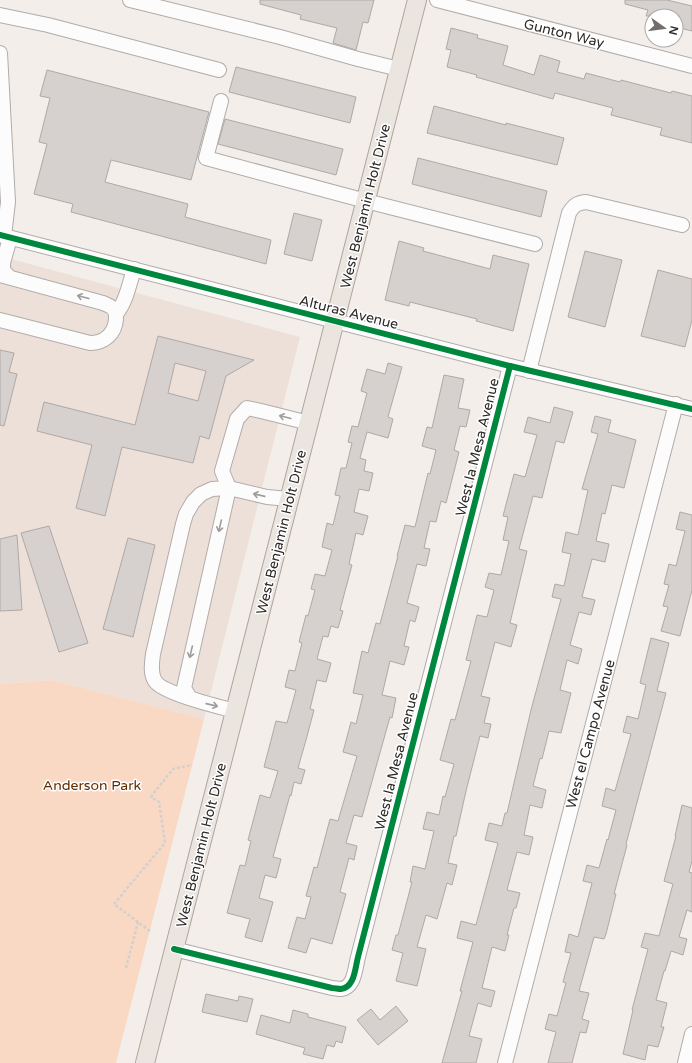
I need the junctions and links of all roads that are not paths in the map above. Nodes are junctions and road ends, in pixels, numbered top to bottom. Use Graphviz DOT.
graph roads {
  1 [pos="130,0"];
  2 [pos="417,0"];
  3 [pos="437,0"];
  4 [pos="0,15"];
  5 [pos="0,53"];
  6 [pos="692,66"];
  7 [pos="399,69"];
  8 [pos="219,70"];
  9 [pos="220,101"];
  10 [pos="366,202"];
  11 [pos="682,225"];
  12 [pos="4,236"];
  13 [pos="535,244"];
  14 [pos="134,269"];
  15 [pos="4,276"];
  16 [pos="116,314"];
  17 [pos="0,320"];
  18 [pos="335,321"];
  19 [pos="510,366"];
  20 [pos="529,371"];
  21 [pos="676,404"];
  22 [pos="692,409"];
  23 [pos="309,423"];
  24 [pos="229,488"];
  25 [pos="289,499"];
  26 [pos="190,698"];
  27 [pos="235,711"];
  28 [pos="174,949"];
  29 [pos="692,1034"];
  30 [pos="145,1063"];
  31 [pos="505,1063"];
  32 [pos="685,1063"];
  1 -- 7 [label="street"];
  2 -- 7 [label="main road, West Benjamin Holt Drive"];
  3 -- 6 [label="street, Gunton Way"];
  4 -- 8 [label="street"];
  5 -- 12 [label="street"];
  7 -- 10 [label="main road, West Benjamin Holt Drive"];
  9 -- 10 [label="street"];
  10 -- 13 [label="street"];
  10 -- 18 [label="main road, West Benjamin Holt Drive"];
  11 -- 20 [label="street"];
  12 -- 14 [label="street, Alturas Avenue"];
  12 -- 15 [label="street"];
  14 -- 16 [label="street"];
  14 -- 18 [label="street, Alturas Avenue"];
  16 -- 15 [label="street, one-way"];
  16 -- 17 [label="street"];
  18 -- 19 [label="street, Alturas Avenue"];
  18 -- 23 [label="main road, West Benjamin Holt Drive"];
  19 -- 20 [label="street, Alturas Avenue"];
  19 -- 28 [label="street, West la Mesa Avenue"];
  20 -- 21 [label="street, Alturas Avenue"];
  21 -- 22 [label="street, Alturas Avenue"];
  21 -- 31 [label="street, West el Campo Avenue"];
  23 -- 24 [label="street, one-way"];
  23 -- 25 [label="main road, West Benjamin Holt Drive"];
  25 -- 24 [label="street, one-way"];
  24 -- 26 [label="street, one-way"];
  24 -- 26 [label="street"];
  25 -- 27 [label="main road, West Benjamin Holt Drive"];
  26 -- 27 [label="street, one-way"];
  27 -- 28 [label="main road, West Benjamin Holt Drive"];
  28 -- 30 [label="main road, West Benjamin Holt Drive"];
  29 -- 32 [label="street"];
}
